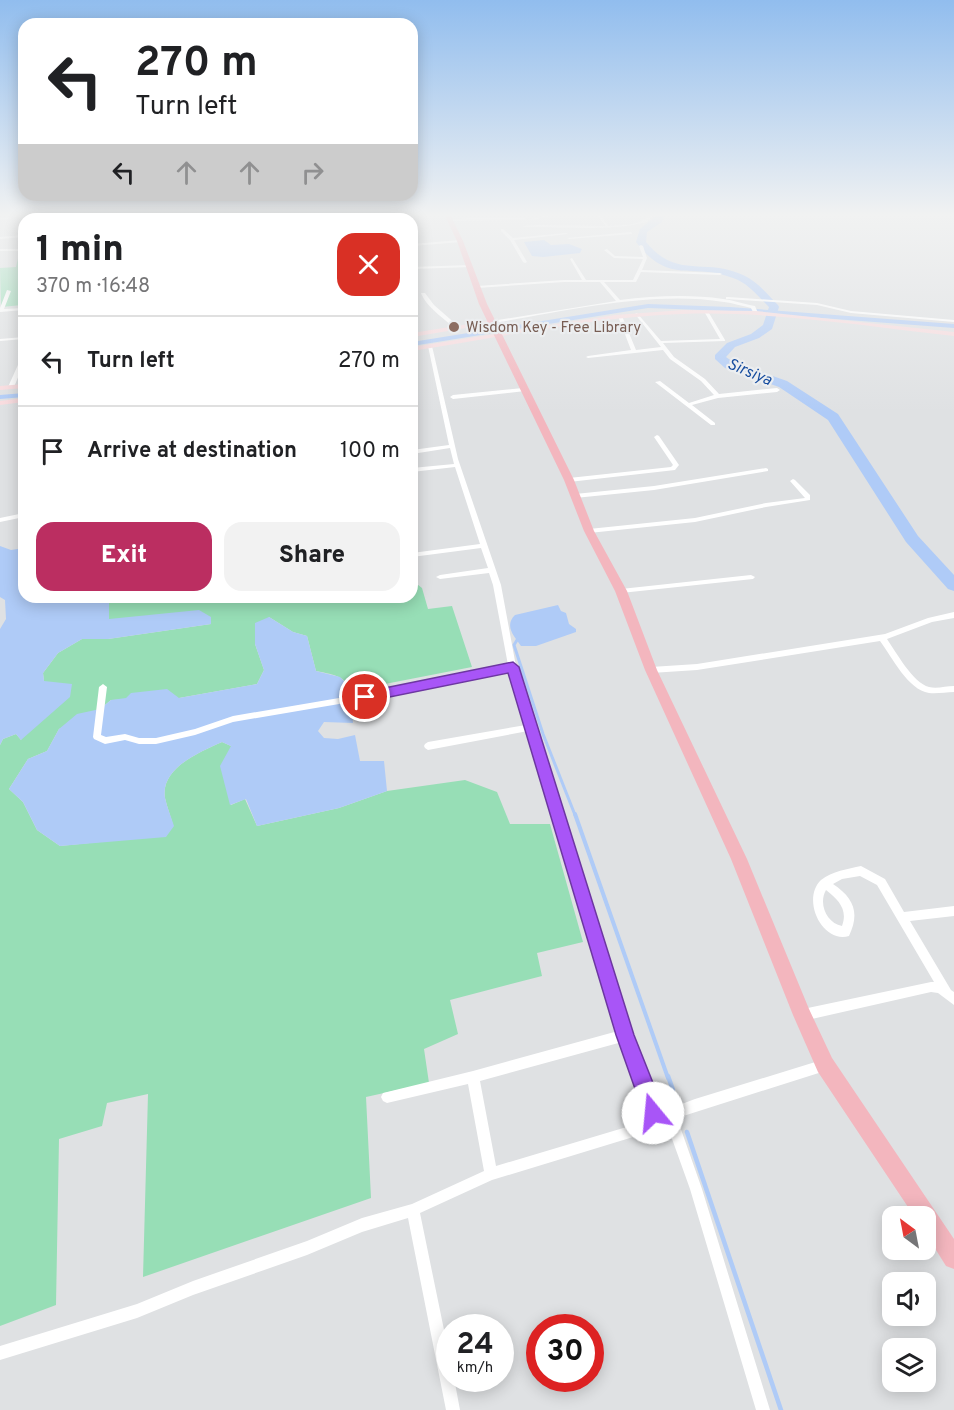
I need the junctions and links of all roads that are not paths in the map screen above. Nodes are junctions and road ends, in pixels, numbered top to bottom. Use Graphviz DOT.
graph roads {
  1 [pos="475,282"];
  2 [pos="571,282"];
  3 [pos="599,282"];
  4 [pos="602,282"];
  5 [pos="609,282"];
  6 [pos="477,287"];
  7 [pos="9,291"];
  8 [pos="423,294"];
  9 [pos="708,299"];
  10 [pos="620,302"];
  11 [pos="18,310"];
  12 [pos="1,311"];
  13 [pos="756,311"];
  14 [pos="707,313"];
  15 [pos="637,315"];
  16 [pos="620,316"];
  17 [pos="954,321"];
  18 [pos="456,327"];
  19 [pos="497,329"];
  20 [pos="418,334"];
  21 [pos="954,334"];
  22 [pos="18,338"];
  23 [pos="0,340"];
  24 [pos="660,342"];
  25 [pos="429,346"];
  26 [pos="418,347"];
  27 [pos="665,348"];
  28 [pos="634,351"];
  29 [pos="588,357"];
  30 [pos="18,371"];
  31 [pos="658,382"];
  32 [pos="18,386"];
  33 [pos="11,387"];
  34 [pos="0,388"];
  35 [pos="523,390"];
  36 [pos="777,390"];
  37 [pos="718,396"];
  38 [pos="453,397"];
  39 [pos="18,401"];
  40 [pos="0,403"];
  41 [pos="687,405"];
  42 [pos="713,424"];
  43 [pos="657,437"];
  44 [pos="452,446"];
  45 [pos="418,451"];
  46 [pos="457,465"];
  47 [pos="418,469"];
  48 [pos="766,470"];
  49 [pos="569,480"];
  50 [pos="793,481"];
  51 [pos="575,496"];
  52 [pos="18,516"];
  53 [pos="0,520"];
  54 [pos="589,531"];
  55 [pos="483,546"];
  56 [pos="418,554"];
  57 [pos="493,570"];
  58 [pos="440,577"];
  59 [pos="751,577"];
  60 [pos="621,591"];
  61 [pos="954,615"];
  62 [pos="882,638"];
  63 [pos="513,667"];
  64 [pos="651,670"];
  65 [pos="103,687"];
  66 [pos="954,689"];
  67 [pos="532,727"];
  68 [pos="428,746"];
  69 [pos="824,884"];
  70 [pos="954,911"];
  71 [pos="903,917"];
  72 [pos="950,995"];
  73 [pos="802,1016"];
  74 [pos="625,1035"];
  75 [pos="825,1065"];
  76 [pos="473,1077"];
  77 [pos="387,1097"];
  78 [pos="670,1114"];
  79 [pos="652,1121"];
  80 [pos="490,1174"];
  81 [pos="413,1210"];
  82 [pos="954,1258"];
  83 [pos="0,1353"];
  84 [pos="453,1410"];
  85 [pos="763,1410"];
  1 -- 6 [label="main road"];
  2 -- 6 [label="street"];
  3 -- 4 [label="street"];
  4 -- 5 [label="street"];
  4 -- 10 [label="street"];
  6 -- 19 [label="main road"];
  7 -- 12 [label="street"];
  8 -- 18 [label="street"];
  9 -- 10 [label="street"];
  9 -- 13 [label="street"];
  9 -- 17 [label="street"];
  10 -- 19 [label="street"];
  11 -- 12 [label="street"];
  13 -- 14 [label="street"];
  13 -- 21 [label="street"];
  14 -- 15 [label="street"];
  14 -- 24 [label="street"];
  15 -- 16 [label="street"];
  15 -- 24 [label="street"];
  16 -- 19 [label="street"];
  16 -- 28 [label="street"];
  18 -- 19 [label="street"];
  18 -- 20 [label="street"];
  19 -- 25 [label="street"];
  19 -- 35 [label="main road"];
  22 -- 23 [label="street"];
  24 -- 27 [label="street"];
  25 -- 26 [label="street"];
  25 -- 44 [label="street"];
  27 -- 28 [label="street"];
  27 -- 37 [label="street"];
  28 -- 29 [label="street"];
  30 -- 33 [label="street"];
  31 -- 41 [label="street"];
  32 -- 33 [label="street"];
  33 -- 34 [label="street"];
  35 -- 38 [label="street"];
  35 -- 49 [label="main road"];
  36 -- 37 [label="street"];
  37 -- 41 [label="street"];
  39 -- 40 [label="street"];
  41 -- 42 [label="street"];
  43 -- 49 [label="street"];
  44 -- 45 [label="street"];
  44 -- 46 [label="street"];
  46 -- 47 [label="street"];
  46 -- 55 [label="street"];
  48 -- 51 [label="street"];
  49 -- 51 [label="main road"];
  50 -- 54 [label="street"];
  51 -- 54 [label="main road"];
  52 -- 53 [label="street"];
  54 -- 60 [label="main road"];
  55 -- 56 [label="street"];
  55 -- 57 [label="street"];
  57 -- 58 [label="street"];
  57 -- 63 [label="street"];
  59 -- 60 [label="street"];
  60 -- 64 [label="main road"];
  61 -- 62 [label="street"];
  62 -- 64 [label="street"];
  62 -- 66 [label="street"];
  63 -- 65 [label="street"];
  63 -- 67 [label="street"];
  64 -- 73 [label="main road"];
  67 -- 68 [label="street"];
  67 -- 74 [label="street"];
  69 -- 71 [label="street"];
  70 -- 71 [label="street"];
  71 -- 72 [label="street"];
  72 -- 73 [label="street"];
  73 -- 75 [label="main road"];
  74 -- 76 [label="street"];
  74 -- 79 [label="street"];
  75 -- 78 [label="street"];
  75 -- 82 [label="main road"];
  76 -- 77 [label="street"];
  76 -- 80 [label="street"];
  78 -- 79 [label="street"];
  78 -- 85 [label="street"];
  79 -- 80 [label="street"];
  80 -- 81 [label="street"];
  81 -- 83 [label="street"];
  81 -- 84 [label="street"];
}
